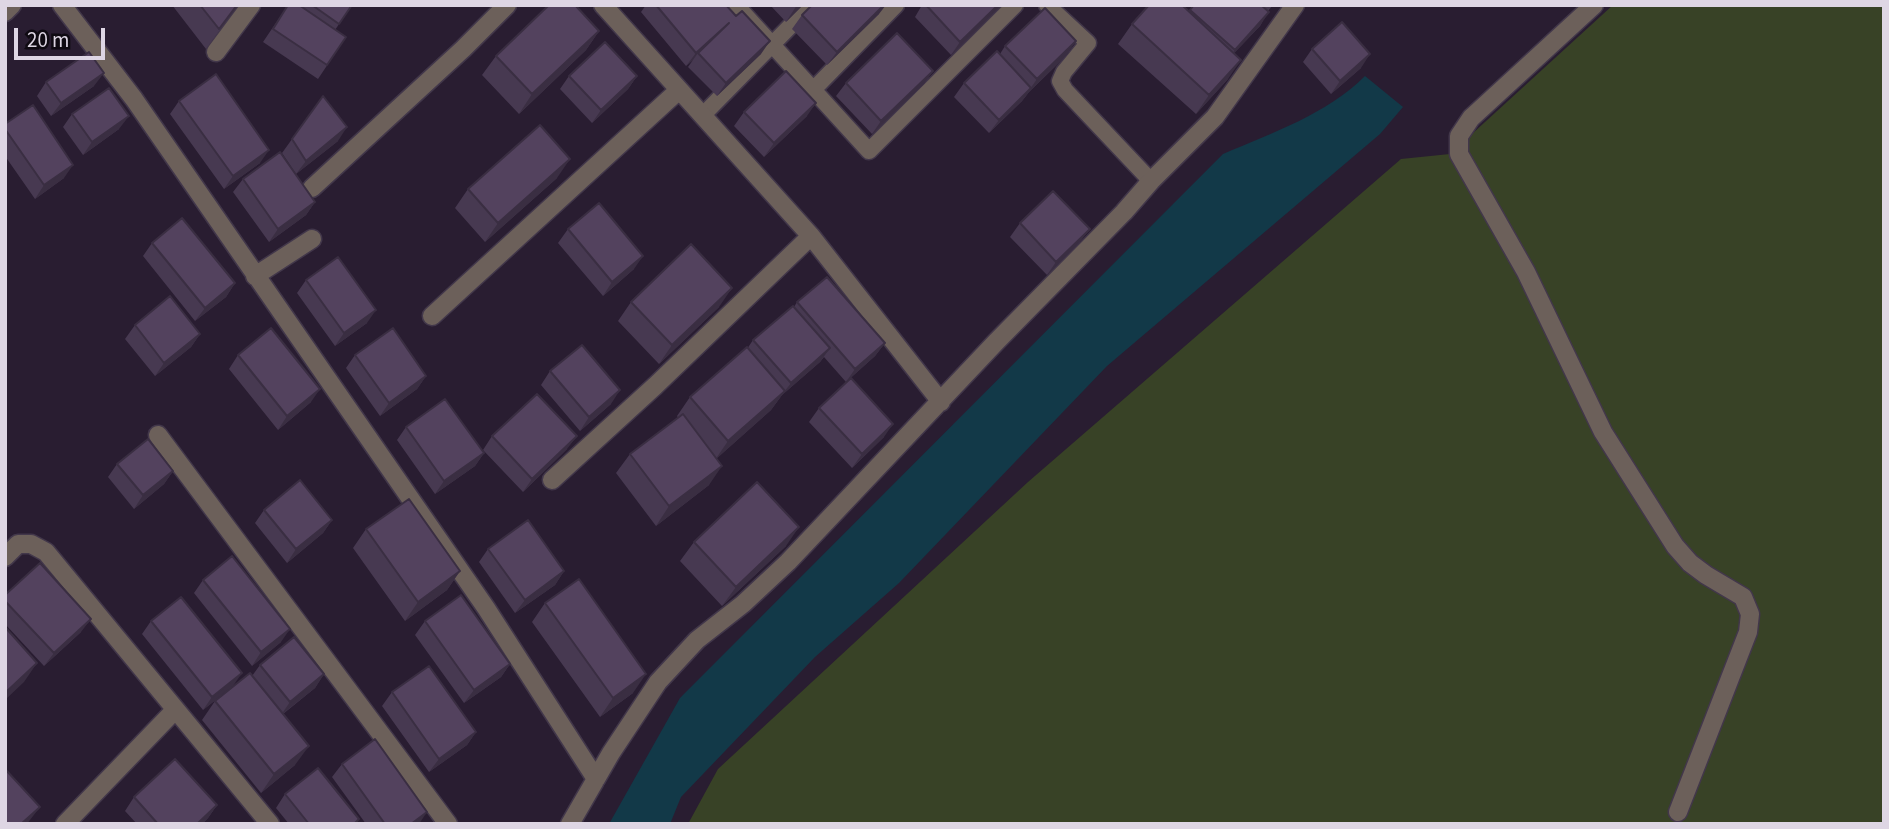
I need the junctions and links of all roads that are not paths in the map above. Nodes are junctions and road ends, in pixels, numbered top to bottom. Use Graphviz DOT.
graph roads {
  1 [pos="12,5"];
  2 [pos="62,5"];
  3 [pos="251,5"];
  4 [pos="507,5"];
  5 [pos="603,5"];
  6 [pos="736,5"];
  7 [pos="811,5"];
  8 [pos="896,5"];
  9 [pos="1015,5"];
  10 [pos="1047,5"];
  11 [pos="1295,5"];
  12 [pos="1594,5"];
  13 [pos="5,12"];
  14 [pos="772,45"];
  15 [pos="216,52"];
  16 [pos="679,90"];
  17 [pos="813,90"];
  18 [pos="702,116"];
  19 [pos="1150,181"];
  20 [pos="312,188"];
  21 [pos="811,236"];
  22 [pos="312,239"];
  23 [pos="255,276"];
  24 [pos="432,316"];
  25 [pos="940,402"];
  26 [pos="158,435"];
  27 [pos="552,480"];
  28 [pos="5,556"];
  29 [pos="175,710"];
  30 [pos="596,779"];
  31 [pos="1678,812"];
  32 [pos="65,824"];
  33 [pos="271,824"];
  34 [pos="448,824"];
  35 [pos="570,824"];
  1 -- 13 [label="street"];
  2 -- 23 [label="street"];
  3 -- 15 [label="street"];
  4 -- 20 [label="street"];
  5 -- 16 [label="street"];
  6 -- 14 [label="lane"];
  7 -- 14 [label="lane"];
  8 -- 17 [label="lane"];
  9 -- 17 [label="lane"];
  10 -- 19 [label="lane"];
  11 -- 19 [label="street"];
  12 -- 31 [label="street"];
  14 -- 17 [label="lane"];
  14 -- 18 [label="lane"];
  16 -- 18 [label="street"];
  16 -- 24 [label="street"];
  18 -- 21 [label="street"];
  19 -- 25 [label="street"];
  21 -- 25 [label="street"];
  21 -- 27 [label="street"];
  22 -- 23 [label="street"];
  23 -- 30 [label="street"];
  25 -- 30 [label="street"];
  26 -- 34 [label="street"];
  28 -- 29 [label="street"];
  29 -- 32 [label="street"];
  29 -- 33 [label="street"];
  30 -- 35 [label="street"];
}
